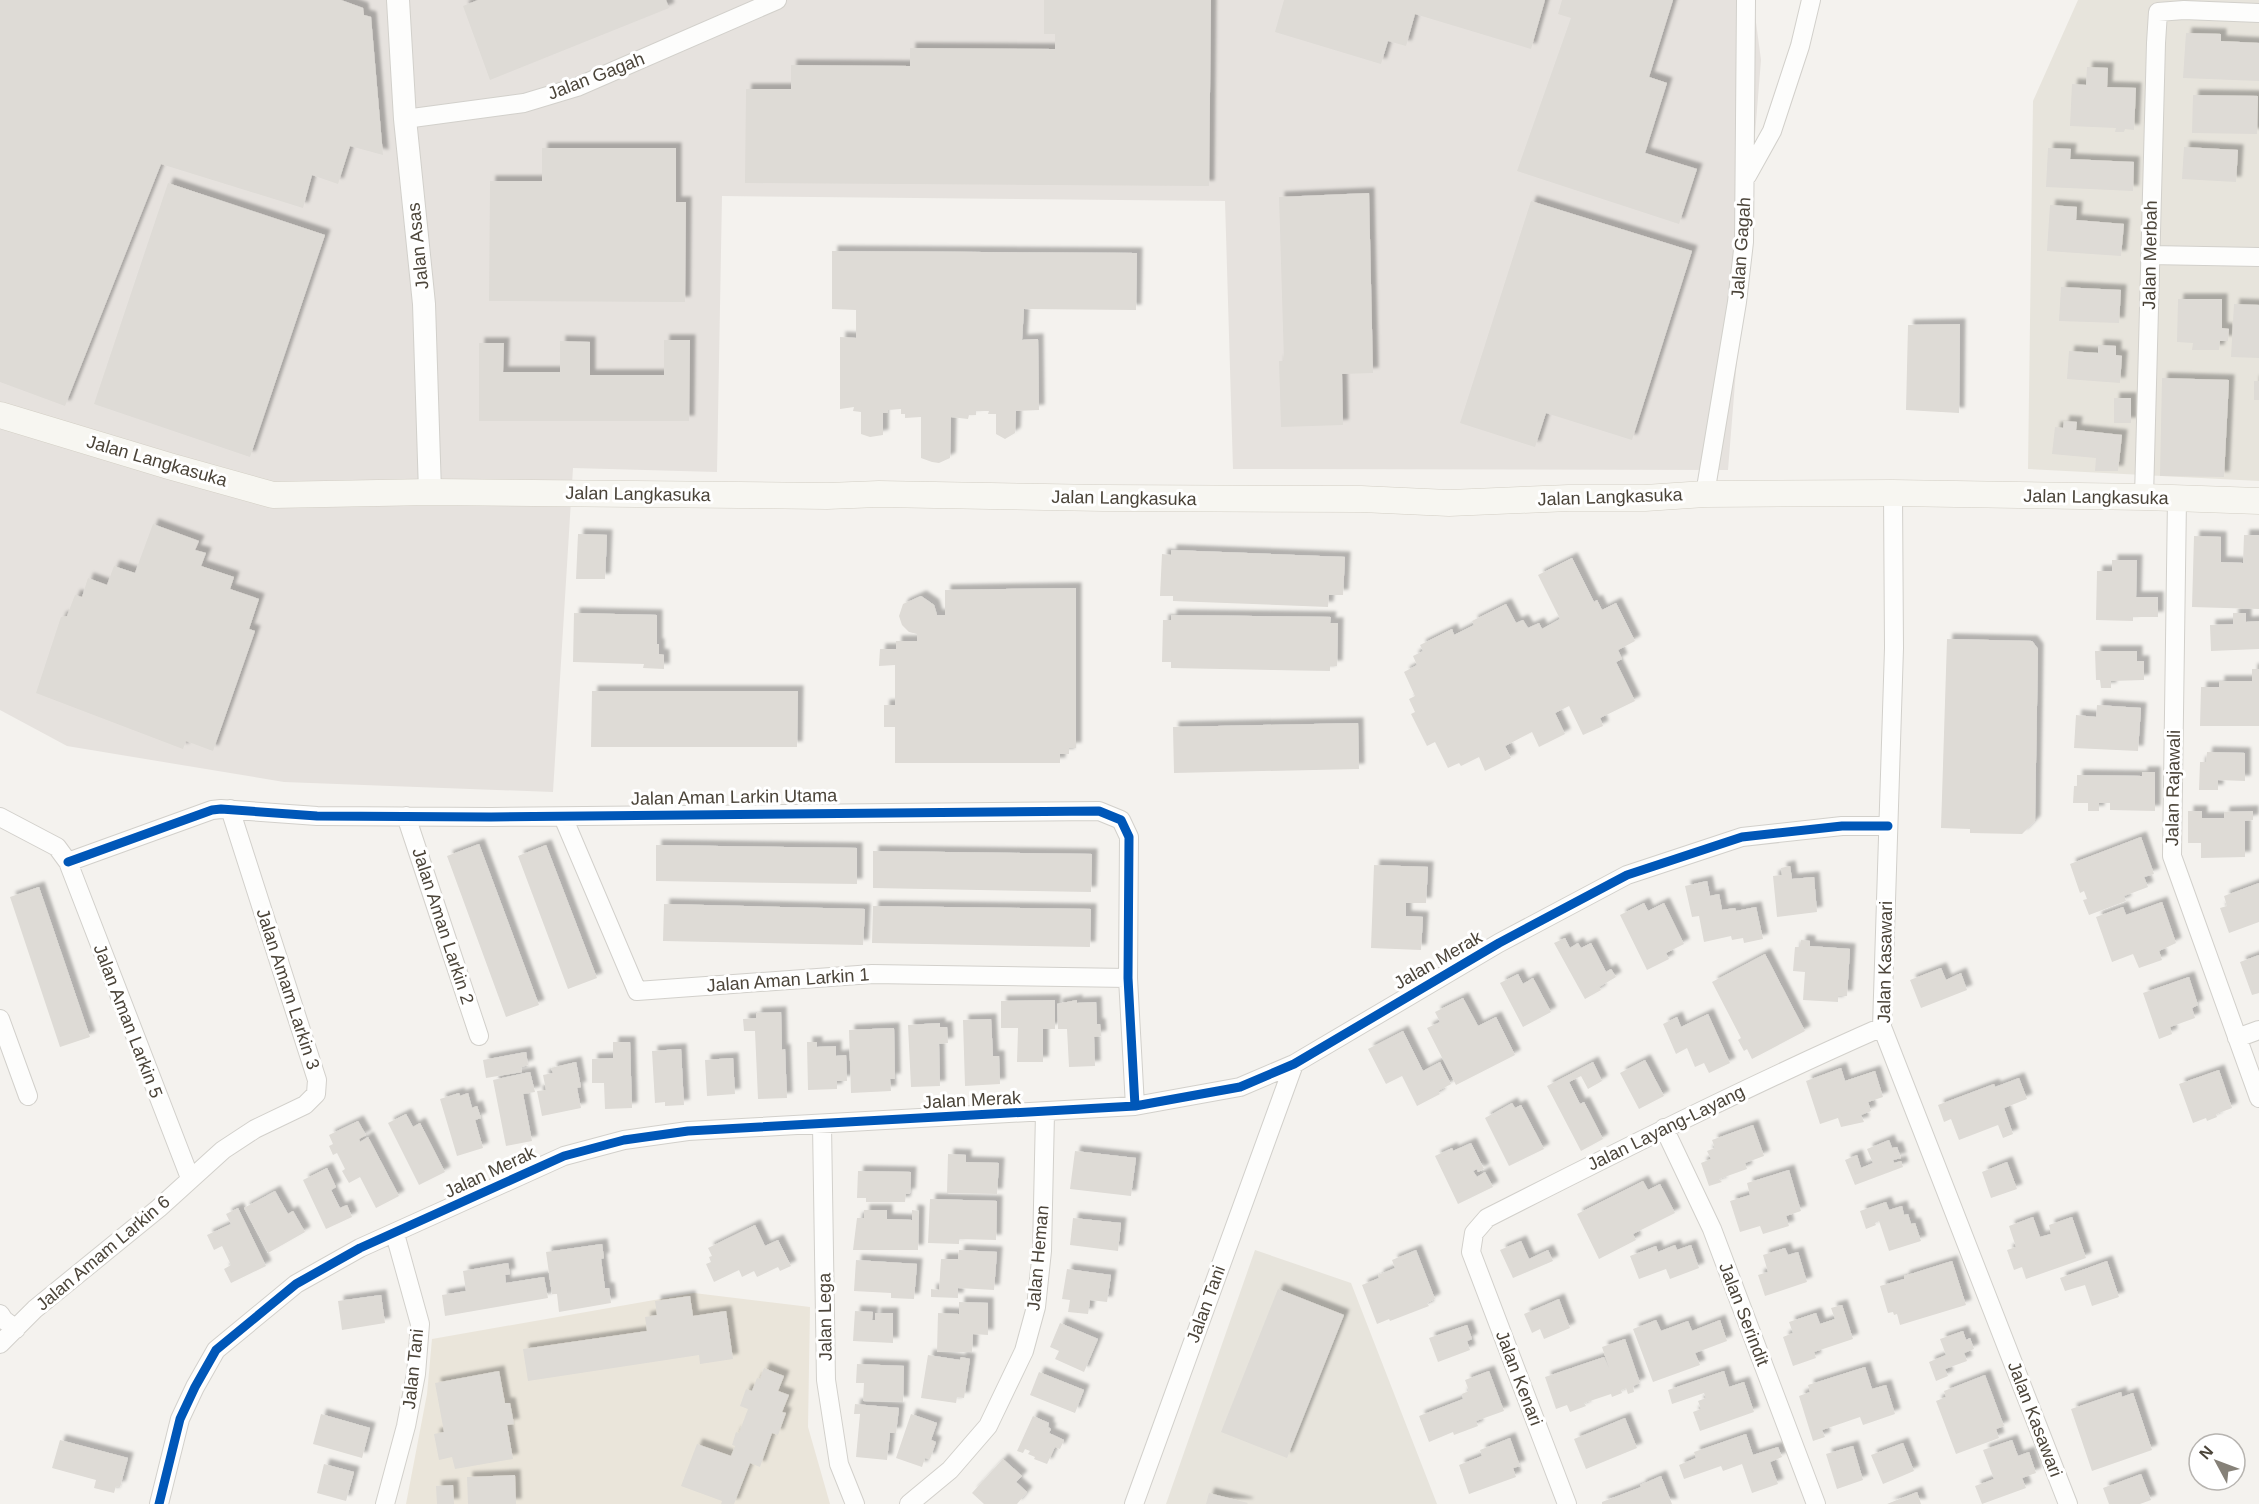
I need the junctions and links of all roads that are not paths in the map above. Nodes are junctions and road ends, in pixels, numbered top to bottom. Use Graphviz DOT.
graph roads {
  1 [pos="398,0"];
  2 [pos="777,0"];
  3 [pos="1746,0"];
  4 [pos="1811,0"];
  5 [pos="2259,13"];
  6 [pos="405,119"];
  7 [pos="1746,178"];
  8 [pos="2150,255"];
  9 [pos="2259,257"];
  10 [pos="0,415"];
  11 [pos="430,492"];
  12 [pos="1893,493"];
  13 [pos="1705,494"];
  14 [pos="2144,497"];
  15 [pos="2177,499"];
  16 [pos="2259,501"];
  17 [pos="230,809"];
  18 [pos="406,816"];
  19 [pos="0,817"];
  20 [pos="563,817"];
  21 [pos="1888,826"];
  22 [pos="68,862"];
  23 [pos="1128,978"];
  24 [pos="0,1019"];
  25 [pos="1882,1027"];
  26 [pos="2259,1030"];
  27 [pos="479,1036"];
  28 [pos="2237,1038"];
  29 [pos="1294,1064"];
  30 [pos="1258,1079"];
  31 [pos="28,1096"];
  32 [pos="2259,1098"];
  33 [pos="1279,1105"];
  34 [pos="1135,1106"];
  35 [pos="1045,1113"];
  36 [pos="822,1125"];
  37 [pos="1664,1128"];
  38 [pos="190,1178"];
  39 [pos="395,1234"];
  40 [pos="1471,1252"];
  41 [pos="0,1314"];
  42 [pos="16,1329"];
  43 [pos="0,1344"];
  44 [pos="159,1504"];
  45 [pos="386,1504"];
  46 [pos="855,1504"];
  47 [pos="909,1504"];
  48 [pos="1134,1504"];
  49 [pos="1567,1504"];
  50 [pos="1816,1504"];
  51 [pos="2068,1504"];
  1 -- 6 [label="street, Jalan Asas"];
  2 -- 6 [label="street, Jalan Gagah"];
  3 -- 7 [label="street, Jalan Gagah"];
  4 -- 7 [label="street"];
  5 -- 8 [label="street, Jalan Merbah"];
  6 -- 11 [label="street, Jalan Asas"];
  7 -- 13 [label="street, Jalan Gagah"];
  8 -- 9 [label="street"];
  8 -- 14 [label="street, Jalan Merbah"];
  10 -- 11 [label="main road, Jalan Langkasuka"];
  11 -- 13 [label="main road, Jalan Langkasuka"];
  12 -- 13 [label="main road, Jalan Langkasuka"];
  12 -- 14 [label="main road, Jalan Langkasuka"];
  12 -- 21 [label="street, Jalan Kasawari"];
  14 -- 15 [label="main road, Jalan Langkasuka"];
  15 -- 16 [label="main road, Jalan Langkasuka"];
  15 -- 28 [label="street, Jalan Rajawali"];
  17 -- 18 [label="street, Jalan Aman Larkin Utama"];
  17 -- 22 [label="street, Jalan Aman Larkin Utama"];
  17 -- 38 [label="street, Jalan Amam Larkin 3"];
  18 -- 20 [label="street, Jalan Aman Larkin Utama"];
  18 -- 27 [label="street, Jalan Aman Larkin 2"];
  19 -- 22 [label="street"];
  20 -- 23 [label="street, Jalan Aman Larkin 1"];
  20 -- 23 [label="street, Jalan Aman Larkin Utama"];
  21 -- 25 [label="street, Jalan Kasawari"];
  21 -- 29 [label="street, Jalan Merak"];
  22 -- 38 [label="street, Jalan Aman Larkin 5"];
  23 -- 34 [label="street, Jalan Aman Larkin Utama"];
  24 -- 31 [label="street"];
  25 -- 37 [label="street, Jalan Layang-Layang"];
  25 -- 51 [label="street, Jalan Kasawari"];
  26 -- 28 [label="street"];
  28 -- 32 [label="street, Jalan Rajawali"];
  29 -- 30 [label="street, Jalan Merak"];
  29 -- 33 [label="street, Jalan Tani"];
  30 -- 33 [label="street"];
  30 -- 34 [label="street, Jalan Merak"];
  33 -- 48 [label="street, Jalan Tani"];
  34 -- 35 [label="street, Jalan Merak"];
  35 -- 36 [label="street, Jalan Merak"];
  35 -- 47 [label="street, Jalan Heman"];
  36 -- 39 [label="street, Jalan Merak"];
  36 -- 46 [label="street, Jalan Lega"];
  37 -- 40 [label="street, Jalan Layang-Layang"];
  37 -- 50 [label="street, Jalan Serindit"];
  38 -- 42 [label="street, Jalan Amam Larkin 6"];
  39 -- 44 [label="street, Jalan Merak"];
  39 -- 45 [label="street, Jalan Tani"];
  40 -- 49 [label="street, Jalan Kenari"];
  41 -- 42 [label="street"];
  42 -- 43 [label="street, Jalan Amam Larkin 6"];
}
